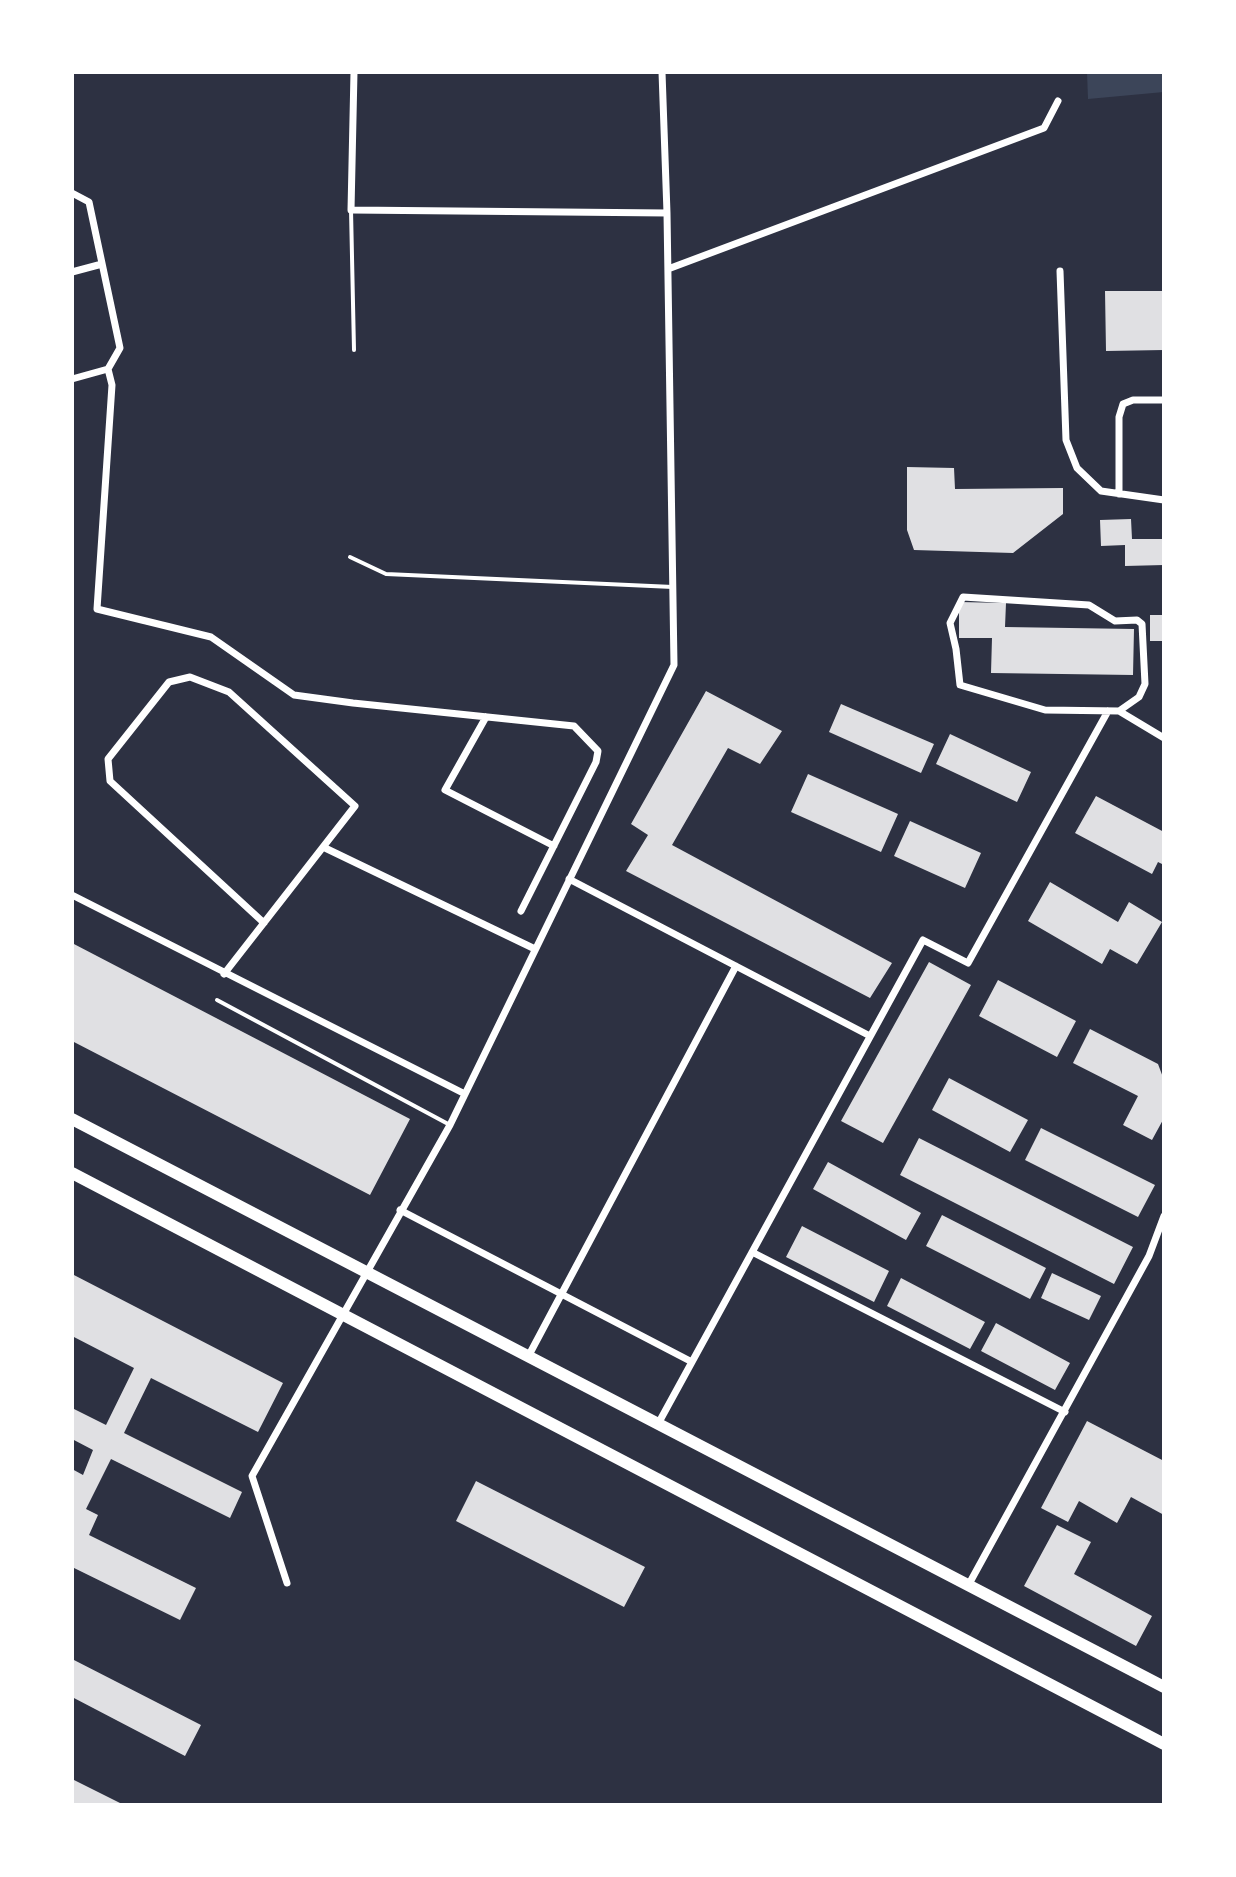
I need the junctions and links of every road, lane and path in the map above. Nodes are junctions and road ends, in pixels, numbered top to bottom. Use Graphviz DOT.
graph roads {
  1 [pos="354,72"];
  2 [pos="662,72"];
  3 [pos="1058,101"];
  4 [pos="72,193"];
  5 [pos="351,210"];
  6 [pos="667,213"];
  7 [pos="102,264"];
  8 [pos="668,269"];
  9 [pos="1060,271"];
  10 [pos="72,272"];
  11 [pos="354,350"];
  12 [pos="108,369"];
  13 [pos="72,379"];
  14 [pos="1164,400"];
  15 [pos="1119,494"];
  16 [pos="1164,500"];
  17 [pos="350,557"];
  18 [pos="673,587"];
  19 [pos="1108,711"];
  20 [pos="1119,711"];
  21 [pos="486,717"];
  22 [pos="1164,738"];
  23 [pos="554,846"];
  24 [pos="323,847"];
  25 [pos="569,879"];
  26 [pos="72,895"];
  27 [pos="521,911"];
  28 [pos="264,923"];
  29 [pos="535,949"];
  30 [pos="736,966"];
  31 [pos="224,974"];
  32 [pos="217,1000"];
  33 [pos="870,1036"];
  34 [pos="465,1094"];
  35 [pos="72,1119"];
  36 [pos="450,1125"];
  37 [pos="72,1173"];
  38 [pos="400,1210"];
  39 [pos="1164,1216"];
  40 [pos="752,1252"];
  41 [pos="367,1272"];
  42 [pos="561,1293"];
  43 [pos="343,1315"];
  44 [pos="529,1355"];
  45 [pos="692,1362"];
  46 [pos="1065,1412"];
  47 [pos="658,1424"];
  48 [pos="287,1583"];
  49 [pos="969,1584"];
  50 [pos="1164,1687"];
  51 [pos="1164,1744"];
  1 -- 5 [label="street"];
  2 -- 6 [label="street"];
  3 -- 8 [label="street"];
  4 -- 7 [label="street"];
  5 -- 6 [label="street"];
  5 -- 11 [label="lane"];
  6 -- 8 [label="street"];
  7 -- 10 [label="street"];
  7 -- 12 [label="street"];
  8 -- 18 [label="street"];
  9 -- 15 [label="street"];
  12 -- 13 [label="street"];
  12 -- 21 [label="street"];
  14 -- 15 [label="street"];
  15 -- 16 [label="street"];
  17 -- 18 [label="lane"];
  18 -- 25 [label="street"];
  19 -- 20 [label="street"];
  19 -- 20 [label="street"];
  19 -- 33 [label="street"];
  20 -- 22 [label="street"];
  21 -- 23 [label="street"];
  21 -- 23 [label="street"];
  23 -- 27 [label="street"];
  24 -- 28 [label="street"];
  24 -- 28 [label="street"];
  24 -- 29 [label="street"];
  25 -- 29 [label="street"];
  25 -- 30 [label="street"];
  26 -- 31 [label="street"];
  28 -- 31 [label="street"];
  29 -- 34 [label="street"];
  30 -- 33 [label="street"];
  30 -- 42 [label="street"];
  31 -- 34 [label="street"];
  32 -- 36 [label="lane"];
  33 -- 40 [label="street"];
  34 -- 36 [label="street"];
  35 -- 41 [label="main road"];
  36 -- 38 [label="street"];
  37 -- 43 [label="main road"];
  38 -- 41 [label="street"];
  38 -- 42 [label="street"];
  39 -- 46 [label="street"];
  40 -- 45 [label="street"];
  40 -- 46 [label="street"];
  41 -- 43 [label="street"];
  41 -- 44 [label="main road"];
  42 -- 44 [label="street"];
  42 -- 45 [label="street"];
  43 -- 48 [label="street"];
  43 -- 51 [label="main road"];
  44 -- 47 [label="main road"];
  45 -- 47 [label="street"];
  46 -- 49 [label="street"];
  47 -- 49 [label="main road"];
  49 -- 50 [label="main road"];
}
